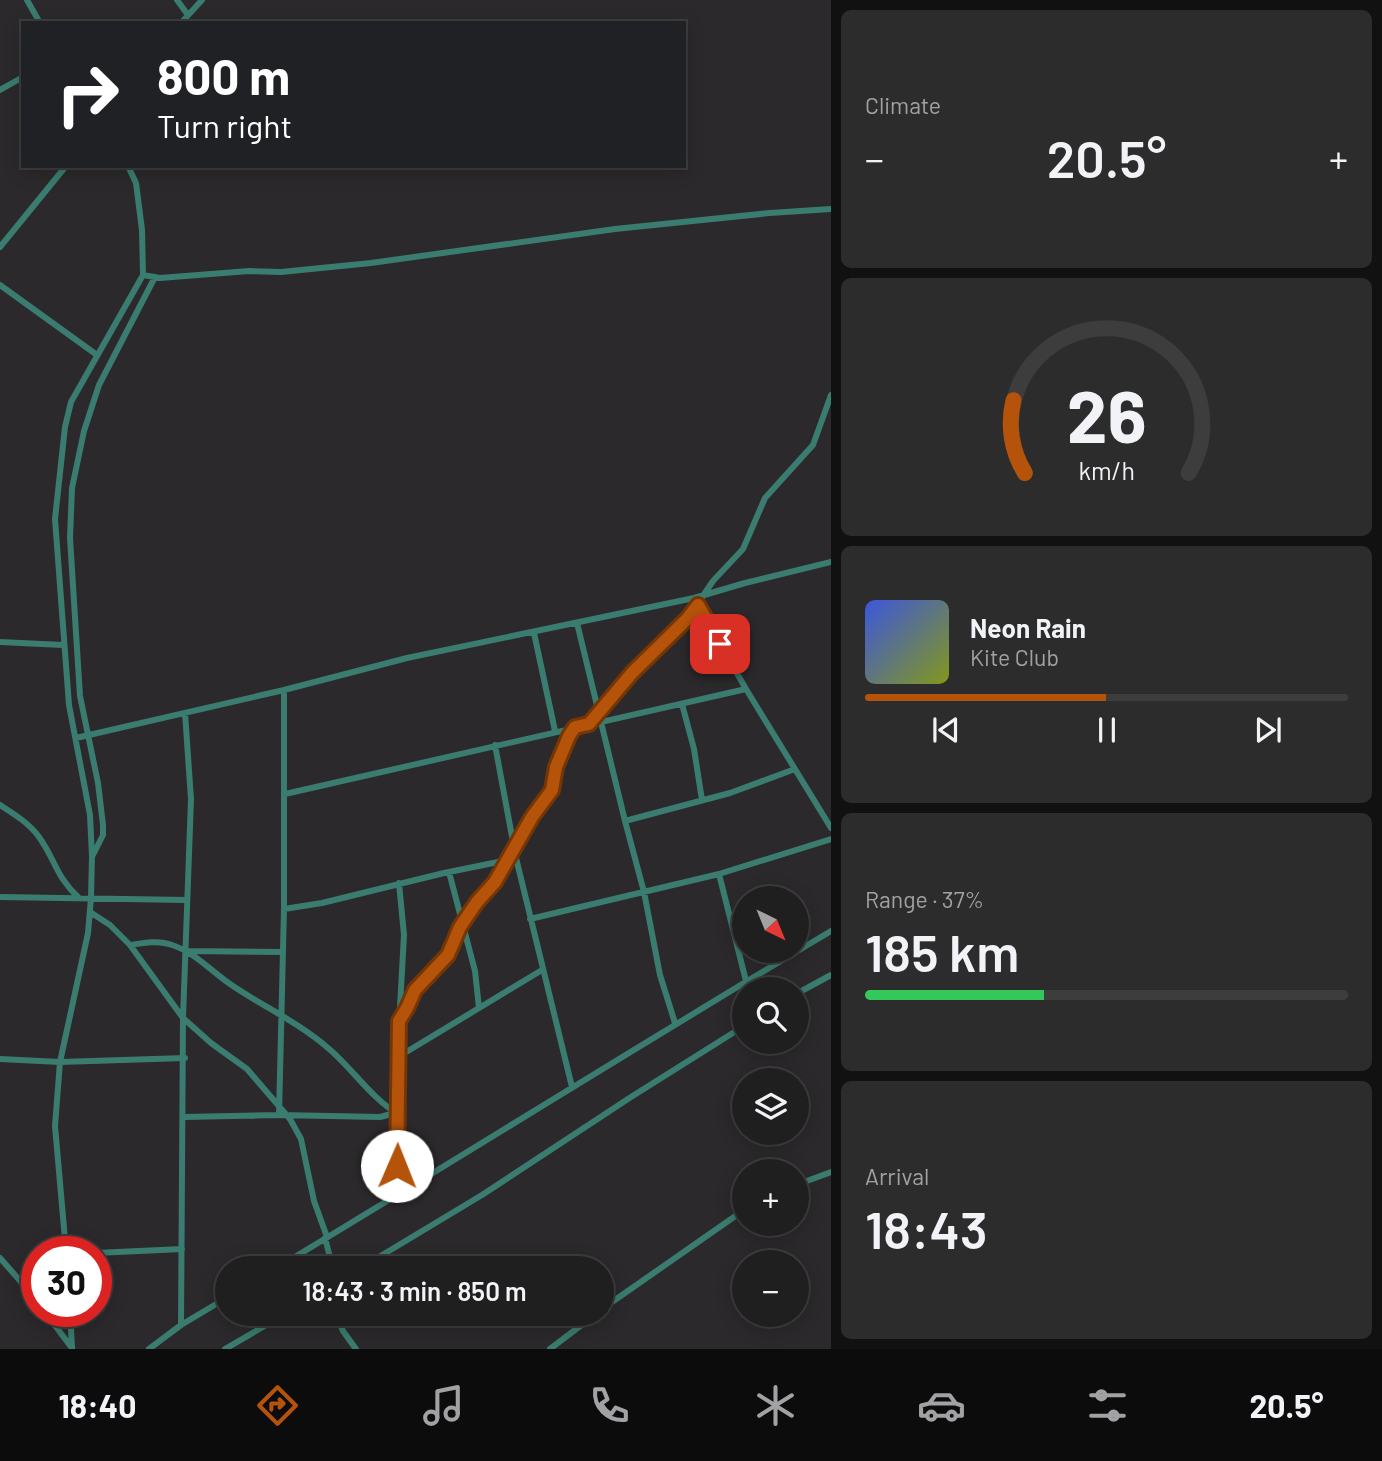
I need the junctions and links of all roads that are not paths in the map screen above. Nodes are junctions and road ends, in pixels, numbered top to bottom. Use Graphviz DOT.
graph roads {
  1 [pos="27,0"];
  2 [pos="177,0"];
  3 [pos="202,0"];
  4 [pos="188,15"];
  5 [pos="39,21"];
  6 [pos="183,21"];
  7 [pos="21,78"];
  8 [pos="0,90"];
  9 [pos="64,168"];
  10 [pos="129,168"];
  11 [pos="831,209"];
  12 [pos="0,247"];
  13 [pos="143,275"];
  14 [pos="155,277"];
  15 [pos="0,285"];
  16 [pos="97,355"];
  17 [pos="831,395"];
  18 [pos="831,562"];
  19 [pos="704,595"];
  20 [pos="696,602"];
  21 [pos="577,623"];
  22 [pos="534,633"];
  23 [pos="0,642"];
  24 [pos="63,645"];
  25 [pos="746,689"];
  26 [pos="284,690"];
  27 [pos="682,704"];
  28 [pos="598,712"];
  29 [pos="185,713"];
  30 [pos="602,721"];
  31 [pos="589,724"];
  32 [pos="575,727"];
  33 [pos="555,732"];
  34 [pos="87,736"];
  35 [pos="76,738"];
  36 [pos="495,746"];
  37 [pos="795,769"];
  38 [pos="285,794"];
  39 [pos="702,800"];
  40 [pos="0,806"];
  41 [pos="625,821"];
  42 [pos="831,828"];
  43 [pos="831,839"];
  44 [pos="515,849"];
  45 [pos="92,856"];
  46 [pos="516,858"];
  47 [pos="508,860"];
  48 [pos="449,872"];
  49 [pos="719,874"];
  50 [pos="399,883"];
  51 [pos="644,892"];
  52 [pos="0,897"];
  53 [pos="79,898"];
  54 [pos="91,898"];
  55 [pos="186,900"];
  56 [pos="284,909"];
  57 [pos="90,912"];
  58 [pos="530,919"];
  59 [pos="463,923"];
  60 [pos="831,931"];
  61 [pos="130,945"];
  62 [pos="186,951"];
  63 [pos="282,952"];
  64 [pos="542,970"];
  65 [pos="831,975"];
  66 [pos="745,977"];
  67 [pos="753,977"];
  68 [pos="809,987"];
  69 [pos="732,989"];
  70 [pos="479,1008"];
  71 [pos="282,1014"];
  72 [pos="183,1018"];
  73 [pos="399,1021"];
  74 [pos="675,1023"];
  75 [pos="732,1034"];
  76 [pos="398,1057"];
  77 [pos="185,1058"];
  78 [pos="0,1059"];
  79 [pos="60,1062"];
  80 [pos="572,1087"];
  81 [pos="282,1112"];
  82 [pos="396,1114"];
  83 [pos="184,1117"];
  84 [pos="831,1171"];
  85 [pos="809,1180"];
  86 [pos="396,1195"];
  87 [pos="732,1218"];
  88 [pos="65,1236"];
  89 [pos="326,1238"];
  90 [pos="181,1249"];
  91 [pos="112,1252"];
  92 [pos="296,1256"];
  93 [pos="329,1256"];
  94 [pos="381,1256"];
  95 [pos="2,1263"];
  96 [pos="21,1283"];
  97 [pos="614,1301"];
  98 [pos="215,1305"];
  99 [pos="181,1325"];
  100 [pos="264,1326"];
  101 [pos="341,1326"];
  102 [pos="580,1326"];
  103 [pos="56,1327"];
  104 [pos="71,1327"];
  105 [pos="72,1348"];
  106 [pos="149,1349"];
  107 [pos="225,1349"];
  108 [pos="356,1349"];
  109 [pos="550,1349"];
  1 -- 5 [label="street"];
  2 -- 4 [label="street"];
  3 -- 4 [label="street"];
  4 -- 6 [label="street"];
  7 -- 8 [label="street"];
  9 -- 12 [label="street"];
  10 -- 13 [label="street"];
  11 -- 14 [label="street"];
  13 -- 14 [label="street"];
  13 -- 16 [label="street"];
  14 -- 34 [label="street"];
  15 -- 16 [label="street"];
  16 -- 24 [label="street"];
  17 -- 19 [label="street"];
  18 -- 19 [label="street"];
  19 -- 20 [label="street"];
  20 -- 21 [label="street"];
  20 -- 25 [label="street"];
  20 -- 28 [label="street"];
  21 -- 22 [label="street"];
  21 -- 28 [label="street"];
  22 -- 26 [label="street"];
  22 -- 33 [label="street"];
  23 -- 24 [label="street"];
  24 -- 35 [label="street"];
  25 -- 27 [label="street"];
  25 -- 37 [label="street"];
  26 -- 29 [label="street"];
  26 -- 38 [label="street"];
  27 -- 30 [label="street"];
  27 -- 39 [label="street"];
  28 -- 30 [label="street"];
  28 -- 31 [label="street"];
  29 -- 34 [label="street"];
  29 -- 55 [label="street"];
  30 -- 31 [label="street"];
  30 -- 41 [label="street"];
  31 -- 32 [label="street"];
  32 -- 33 [label="street"];
  32 -- 44 [label="street"];
  33 -- 36 [label="street"];
  34 -- 35 [label="street"];
  34 -- 45 [label="street"];
  35 -- 45 [label="street"];
  36 -- 38 [label="street"];
  36 -- 44 [label="street"];
  37 -- 39 [label="street"];
  37 -- 42 [label="street"];
  38 -- 56 [label="street"];
  39 -- 41 [label="street"];
  40 -- 53 [label="street"];
  41 -- 51 [label="street"];
  43 -- 49 [label="street"];
  44 -- 46 [label="street"];
  44 -- 47 [label="street"];
  45 -- 54 [label="street"];
  46 -- 47 [label="street"];
  46 -- 58 [label="street"];
  47 -- 48 [label="street"];
  47 -- 59 [label="street"];
  48 -- 50 [label="street"];
  48 -- 59 [label="street"];
  49 -- 51 [label="street"];
  49 -- 66 [label="street"];
  50 -- 56 [label="street"];
  50 -- 73 [label="street"];
  51 -- 58 [label="street"];
  51 -- 74 [label="street"];
  52 -- 53 [label="street"];
  53 -- 54 [label="street"];
  54 -- 55 [label="street"];
  54 -- 57 [label="street"];
  55 -- 62 [label="street"];
  56 -- 63 [label="street"];
  57 -- 61 [label="street"];
  57 -- 79 [label="street"];
  58 -- 64 [label="street"];
  59 -- 70 [label="street"];
  59 -- 73 [label="street"];
  60 -- 67 [label="street"];
  61 -- 62 [label="street"];
  61 -- 72 [label="street"];
  62 -- 63 [label="street"];
  62 -- 71 [label="street"];
  62 -- 72 [label="street"];
  63 -- 71 [label="street"];
  64 -- 70 [label="street"];
  64 -- 80 [label="street"];
  65 -- 68 [label="street"];
  69 -- 74 [label="street"];
  70 -- 76 [label="street"];
  71 -- 81 [label="street"];
  71 -- 82 [label="street"];
  72 -- 77 [label="street"];
  72 -- 81 [label="street"];
  73 -- 76 [label="street"];
  74 -- 80 [label="street"];
  75 -- 94 [label="street"];
  76 -- 82 [label="street"];
  77 -- 79 [label="street"];
  77 -- 83 [label="street"];
  78 -- 79 [label="street"];
  79 -- 88 [label="street"];
  80 -- 86 [label="street"];
  81 -- 82 [label="street"];
  81 -- 83 [label="street"];
  81 -- 89 [label="street"];
  82 -- 86 [label="street"];
  83 -- 90 [label="street"];
  84 -- 85 [label="street"];
  86 -- 89 [label="street"];
  87 -- 97 [label="street"];
  89 -- 92 [label="street"];
  89 -- 93 [label="street"];
  90 -- 91 [label="street"];
  90 -- 99 [label="street"];
  95 -- 96 [label="street"];
  98 -- 99 [label="street"];
  99 -- 106 [label="street"];
  100 -- 107 [label="street"];
  101 -- 108 [label="street"];
  102 -- 109 [label="street"];
  103 -- 105 [label="street"];
  104 -- 105 [label="street"];
}
